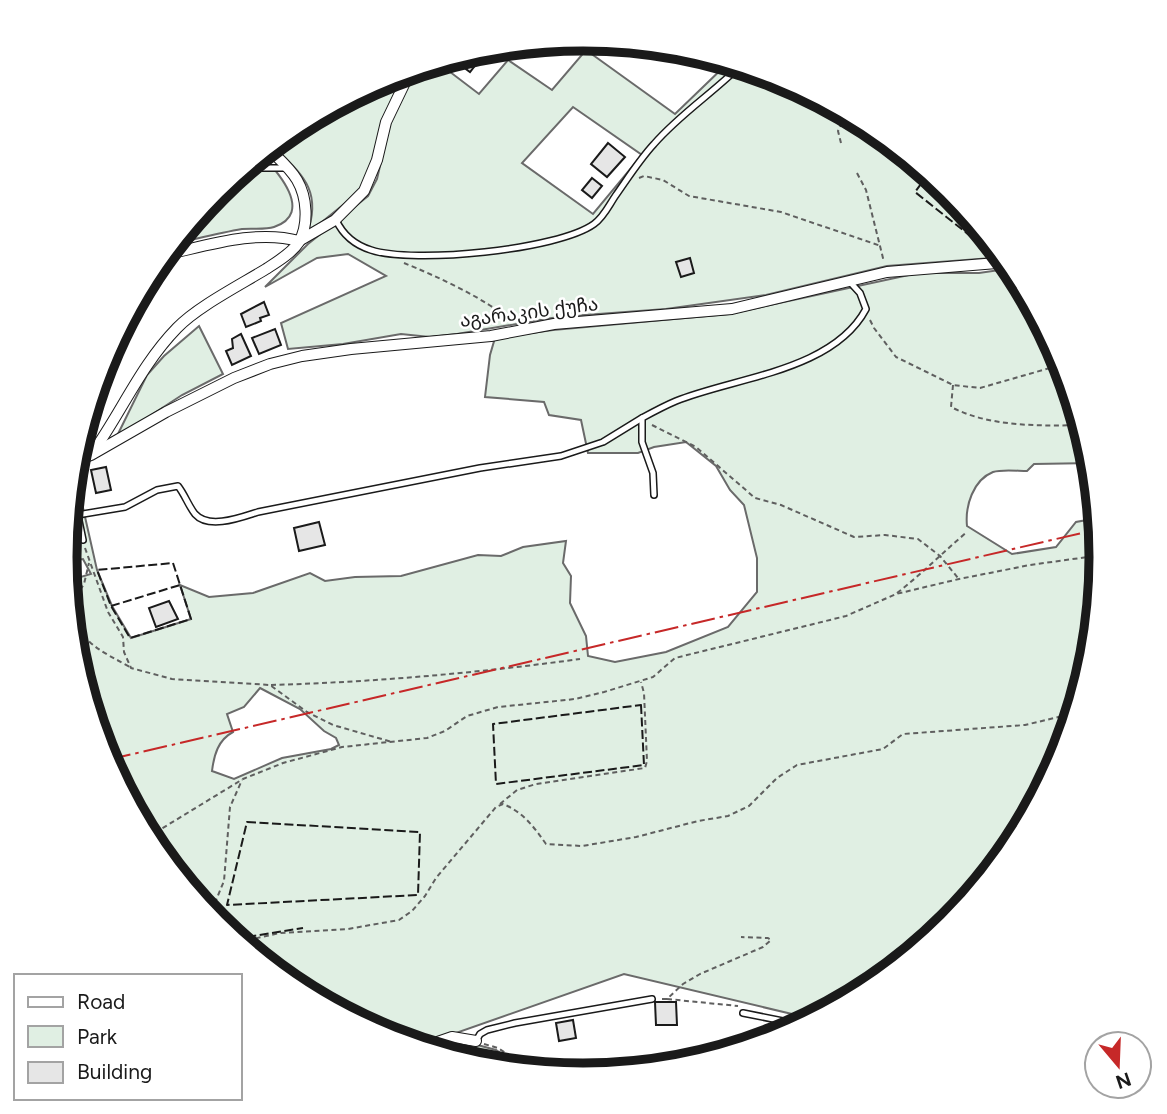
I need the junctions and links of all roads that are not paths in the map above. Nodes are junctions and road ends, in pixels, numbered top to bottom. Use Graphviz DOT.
graph roads {
  1 [pos="731,73"];
  2 [pos="404,84"];
  3 [pos="275,155"];
  4 [pos="260,168"];
  5 [pos="288,168"];
  6 [pos="335,220"];
  7 [pos="299,242"];
  8 [pos="180,252"];
  9 [pos="995,263"];
  10 [pos="849,281"];
  11 [pos="642,418"];
  12 [pos="91,455"];
  13 [pos="87,456"];
  14 [pos="654,495"];
  15 [pos="79,515"];
  16 [pos="78,521"];
  17 [pos="83,540"];
  18 [pos="652,999"];
  19 [pos="743,1013"];
  20 [pos="785,1021"];
  21 [pos="476,1041"];
  22 [pos="439,1042"];
  1 -- 6 [label="lane"];
  2 -- 6 [label="street"];
  3 -- 5 [label="street"];
  4 -- 5 [label="lane"];
  5 -- 7 [label="street"];
  6 -- 7 [label="street"];
  7 -- 8 [label="street"];
  7 -- 12 [label="street"];
  9 -- 10 [label="street, აგარაკის ქუჩა"];
  10 -- 11 [label="lane"];
  10 -- 12 [label="street, აგარაკის ქუჩა"];
  11 -- 14 [label="lane"];
  11 -- 15 [label="lane"];
  12 -- 13 [label="street, აგარაკის ქუჩა"];
  16 -- 17 [label="lane"];
  18 -- 21 [label="lane"];
  19 -- 20 [label="lane"];
  21 -- 22 [label="street"];
}
